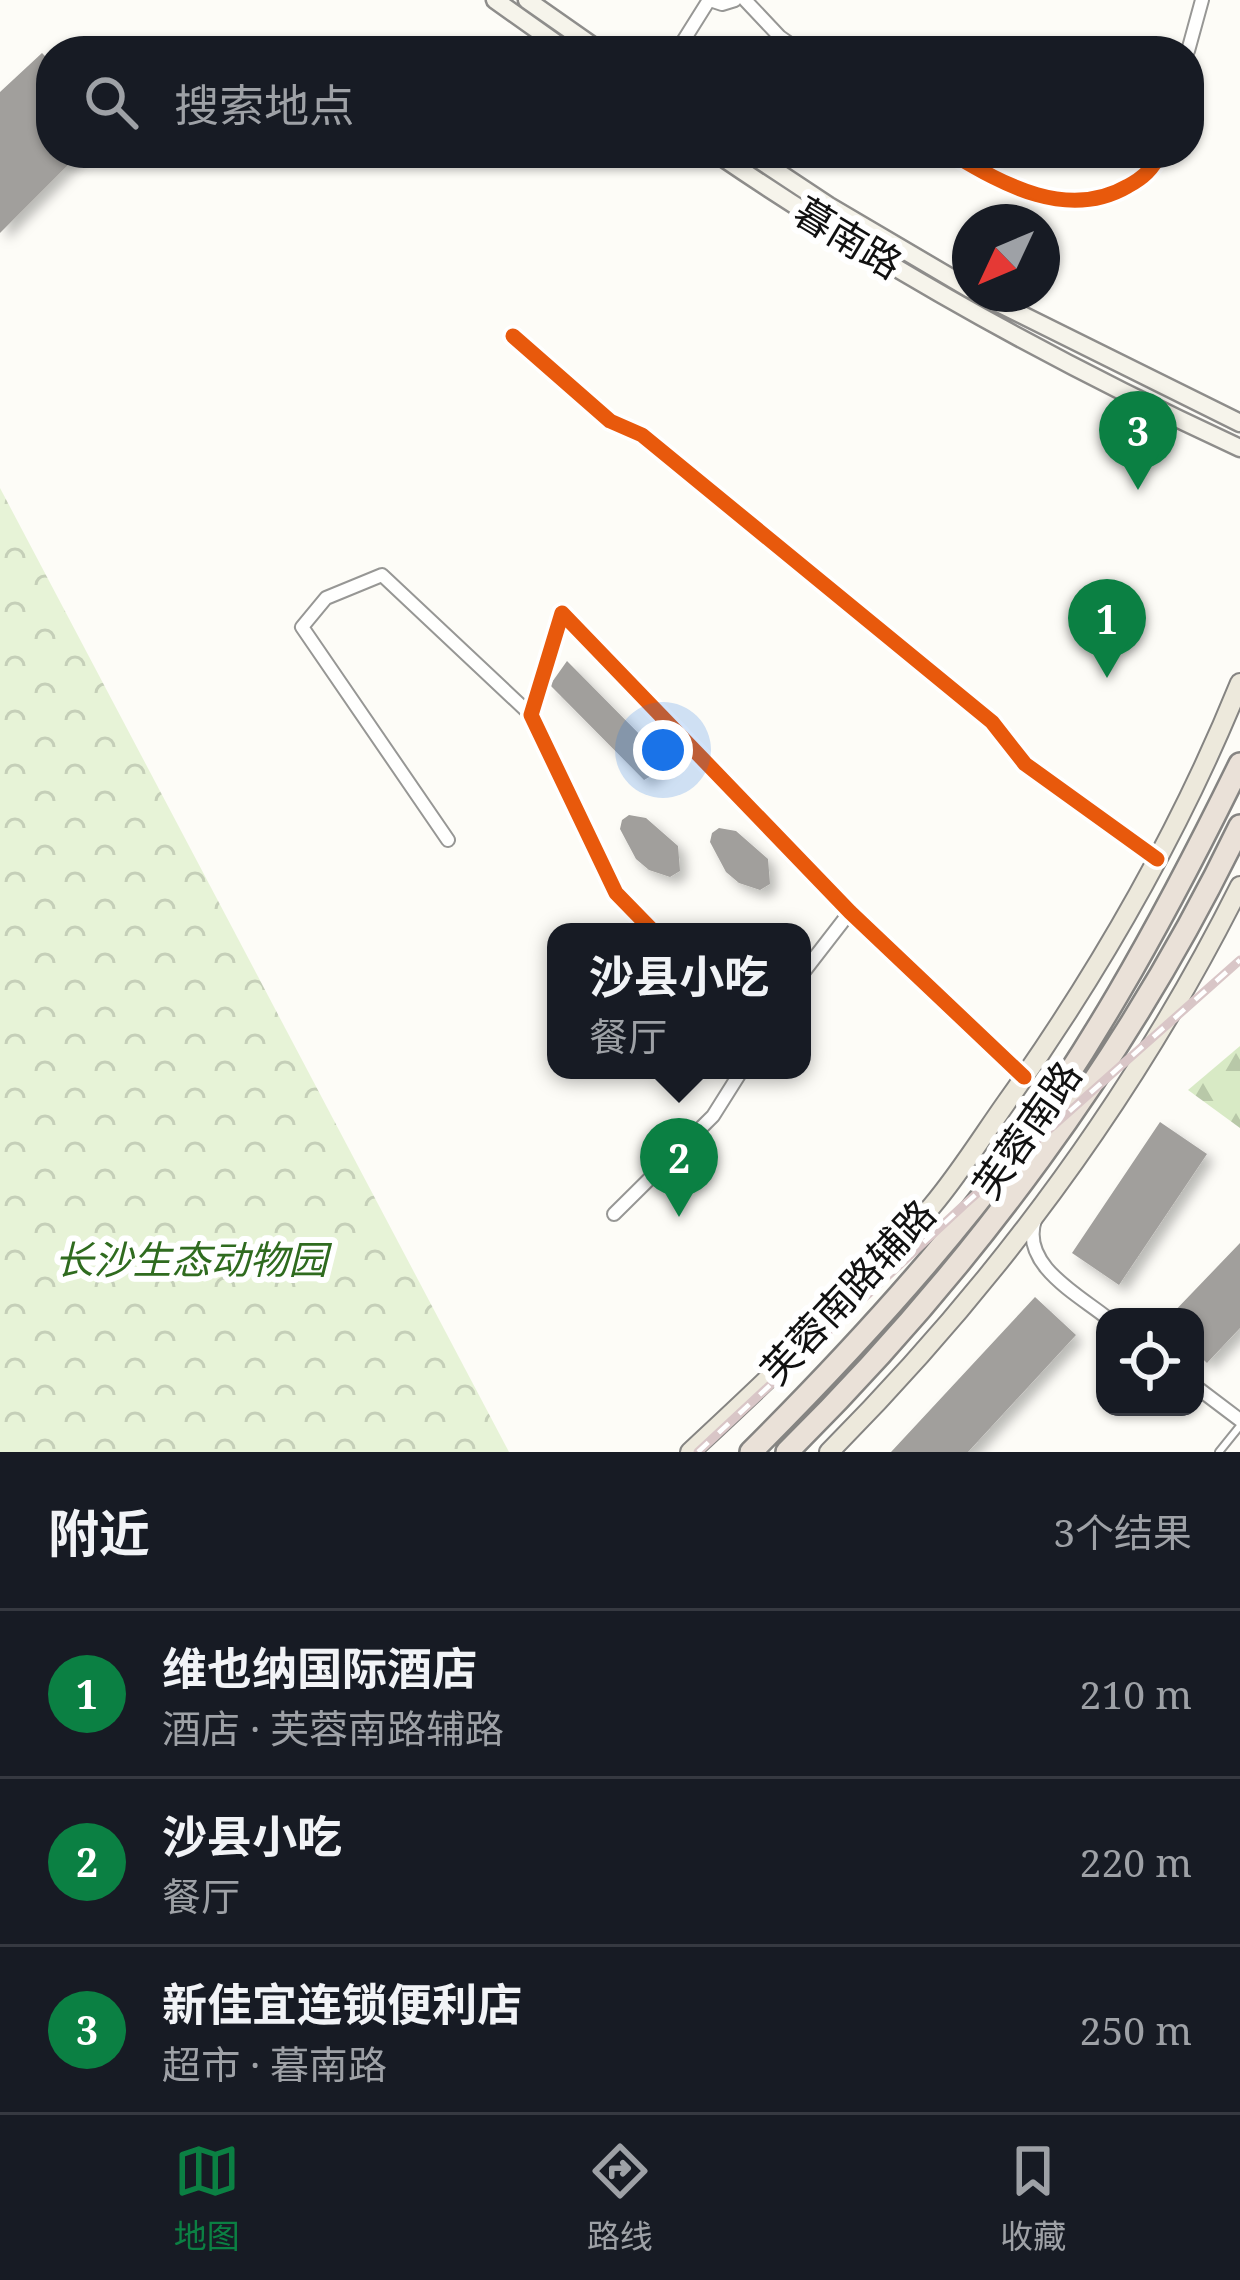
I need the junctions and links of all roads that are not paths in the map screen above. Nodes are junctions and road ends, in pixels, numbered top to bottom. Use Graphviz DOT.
graph roads {
  1 [pos="495,0"];
  2 [pos="527,0"];
  3 [pos="710,0"];
  4 [pos="735,0"];
  5 [pos="745,0"];
  6 [pos="1202,0"];
  7 [pos="546,36"];
  8 [pos="579,36"];
  9 [pos="687,36"];
  10 [pos="779,36"];
  11 [pos="1192,36"];
  12 [pos="739,168"];
  13 [pos="772,168"];
  14 [pos="981,168"];
  15 [pos="1153,168"];
  16 [pos="952,278"];
  17 [pos="1017,312"];
  18 [pos="512,336"];
  19 [pos="1236,420"];
  20 [pos="1238,448"];
  21 [pos="1240,683"];
  22 [pos="532,715"];
  23 [pos="1240,764"];
  24 [pos="1240,826"];
  25 [pos="448,840"];
  26 [pos="1157,859"];
  27 [pos="1240,886"];
  28 [pos="850,912"];
  29 [pos="645,923"];
  30 [pos="811,962"];
  31 [pos="1024,1077"];
  32 [pos="736,1079"];
  33 [pos="614,1214"];
  34 [pos="1036,1217"];
  35 [pos="1096,1309"];
  36 [pos="874,1321"];
  37 [pos="1204,1393"];
  38 [pos="1240,1423"];
  39 [pos="690,1452"];
  40 [pos="736,1452"];
  41 [pos="751,1452"];
  42 [pos="787,1452"];
  43 [pos="830,1452"];
  44 [pos="1219,1452"];
  1 -- 7 [label="main road"];
  2 -- 8 [label="main road"];
  3 -- 4 [label="street"];
  3 -- 9 [label="street"];
  5 -- 10 [label="street"];
  6 -- 11 [label="street"];
  12 -- 20 [label="main road, 暮南路"];
  13 -- 16 [label="main road, 暮南路"];
  14 -- 15 [label="street"];
  17 -- 19 [label="main road"];
  18 -- 26 [label="street"];
  21 -- 26 [label="main road, 芙蓉南路辅路"];
  22 -- 25 [label="street"];
  22 -- 28 [label="street"];
  22 -- 29 [label="street"];
  23 -- 36 [label="highway, 芙蓉南路"];
  24 -- 42 [label="highway, 芙蓉南路"];
  26 -- 31 [label="main road, 芙蓉南路辅路"];
  27 -- 34 [label="main road"];
  28 -- 30 [label="street"];
  28 -- 31 [label="street"];
  31 -- 39 [label="main road, 芙蓉南路辅路"];
  32 -- 33 [label="street"];
  34 -- 35 [label="street"];
  34 -- 43 [label="main road"];
  36 -- 40 [label="highway"];
  36 -- 41 [label="highway, 芙蓉南路"];
  37 -- 38 [label="street"];
  38 -- 44 [label="lane"];
}
